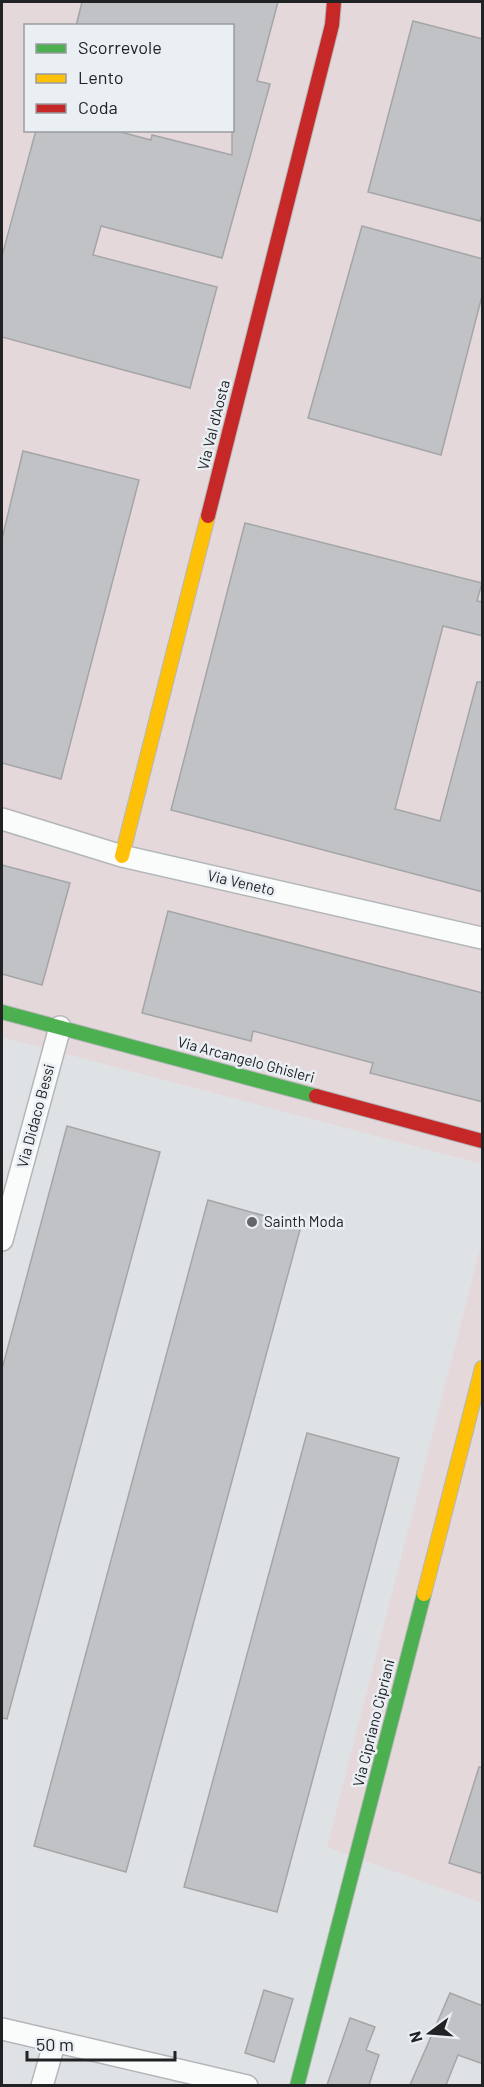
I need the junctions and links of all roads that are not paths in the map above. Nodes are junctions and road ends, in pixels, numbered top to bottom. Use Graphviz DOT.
graph roads {
  1 [pos="334,2"];
  2 [pos="2,819"];
  3 [pos="122,856"];
  4 [pos="483,938"];
  5 [pos="2,1012"];
  6 [pos="60,1027"];
  7 [pos="483,1141"];
  8 [pos="2,1240"];
  9 [pos="483,1368"];
  10 [pos="2,2029"];
  11 [pos="55,2041"];
  12 [pos="42,2085"];
  13 [pos="248,2085"];
  14 [pos="297,2085"];
  1 -- 3 [label="street, Via Val d'Aosta"];
  2 -- 3 [label="street, Via Veneto"];
  3 -- 4 [label="street, Via Veneto"];
  5 -- 6 [label="street, Via Arcangelo Ghisleri"];
  6 -- 7 [label="street, Via Arcangelo Ghisleri"];
  6 -- 8 [label="street, Via Didaco Bessi"];
  9 -- 14 [label="street, Via Cipriano Cipriani"];
  10 -- 11 [label="street"];
  11 -- 12 [label="street"];
  11 -- 13 [label="street"];
}
